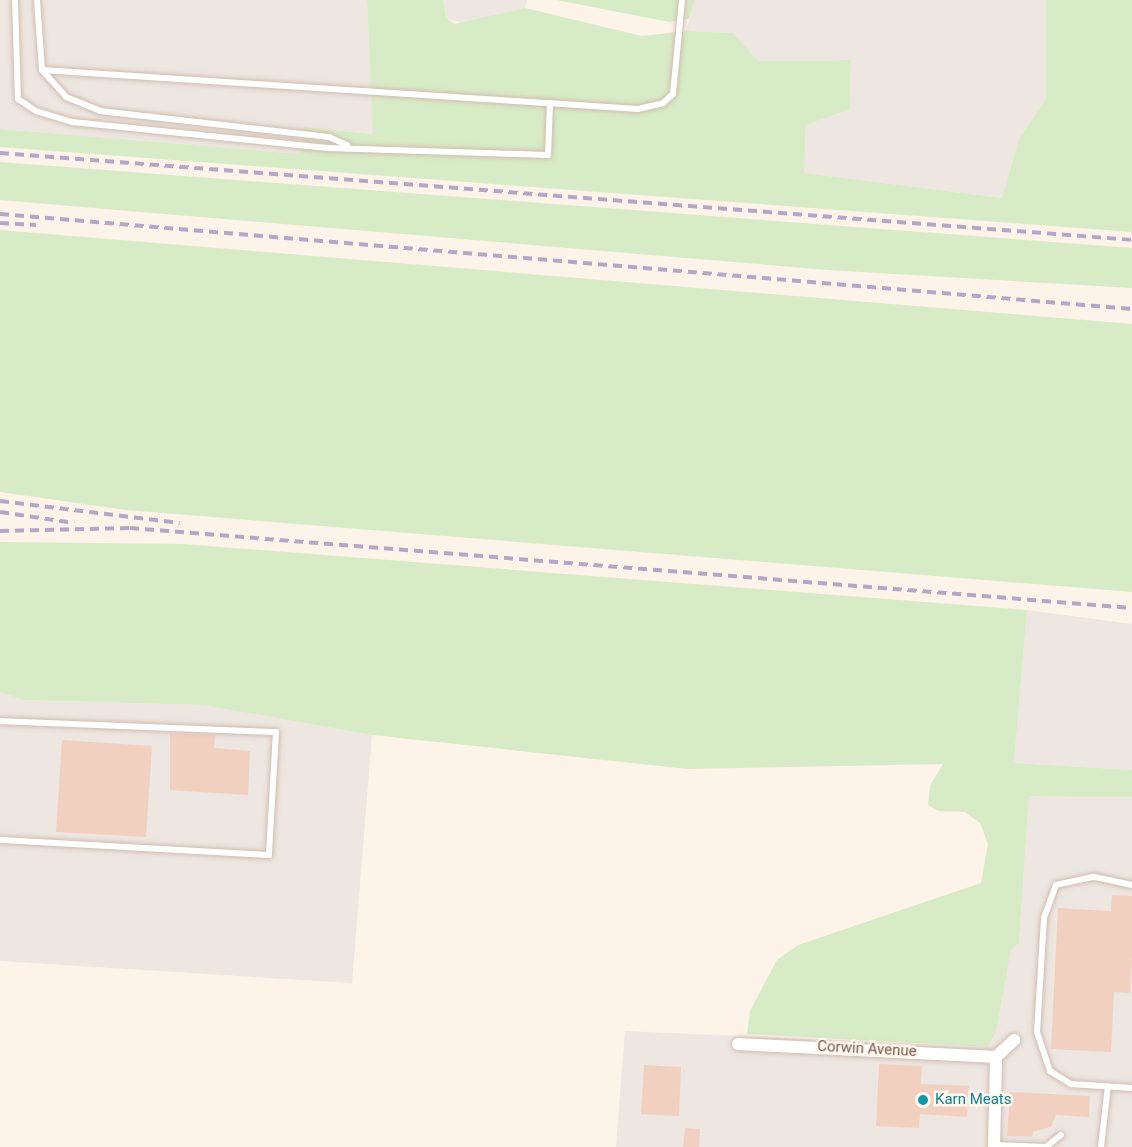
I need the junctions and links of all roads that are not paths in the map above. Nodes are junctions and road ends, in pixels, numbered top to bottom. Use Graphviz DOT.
graph roads {
  1 [pos="15,0"];
  2 [pos="37,0"];
  3 [pos="682,0"];
  4 [pos="42,70"];
  5 [pos="550,103"];
  6 [pos="348,145"];
  7 [pos="0,721"];
  8 [pos="0,840"];
  9 [pos="1132,885"];
  10 [pos="1014,1040"];
  11 [pos="738,1044"];
  12 [pos="996,1057"];
  13 [pos="1108,1086"];
  14 [pos="1132,1088"];
  15 [pos="1061,1135"];
  16 [pos="994,1146"];
  17 [pos="1046,1147"];
  18 [pos="1101,1147"];
  1 -- 6 [label="lane"];
  2 -- 4 [label="lane"];
  3 -- 5 [label="lane"];
  4 -- 5 [label="lane"];
  4 -- 6 [label="lane"];
  5 -- 6 [label="lane"];
  7 -- 8 [label="lane"];
  9 -- 13 [label="lane"];
  10 -- 12 [label="street"];
  11 -- 12 [label="street, Corwin Avenue"];
  12 -- 16 [label="street"];
  13 -- 14 [label="lane"];
  13 -- 18 [label="lane"];
  15 -- 17 [label="lane"];
  16 -- 17 [label="lane"];
}
